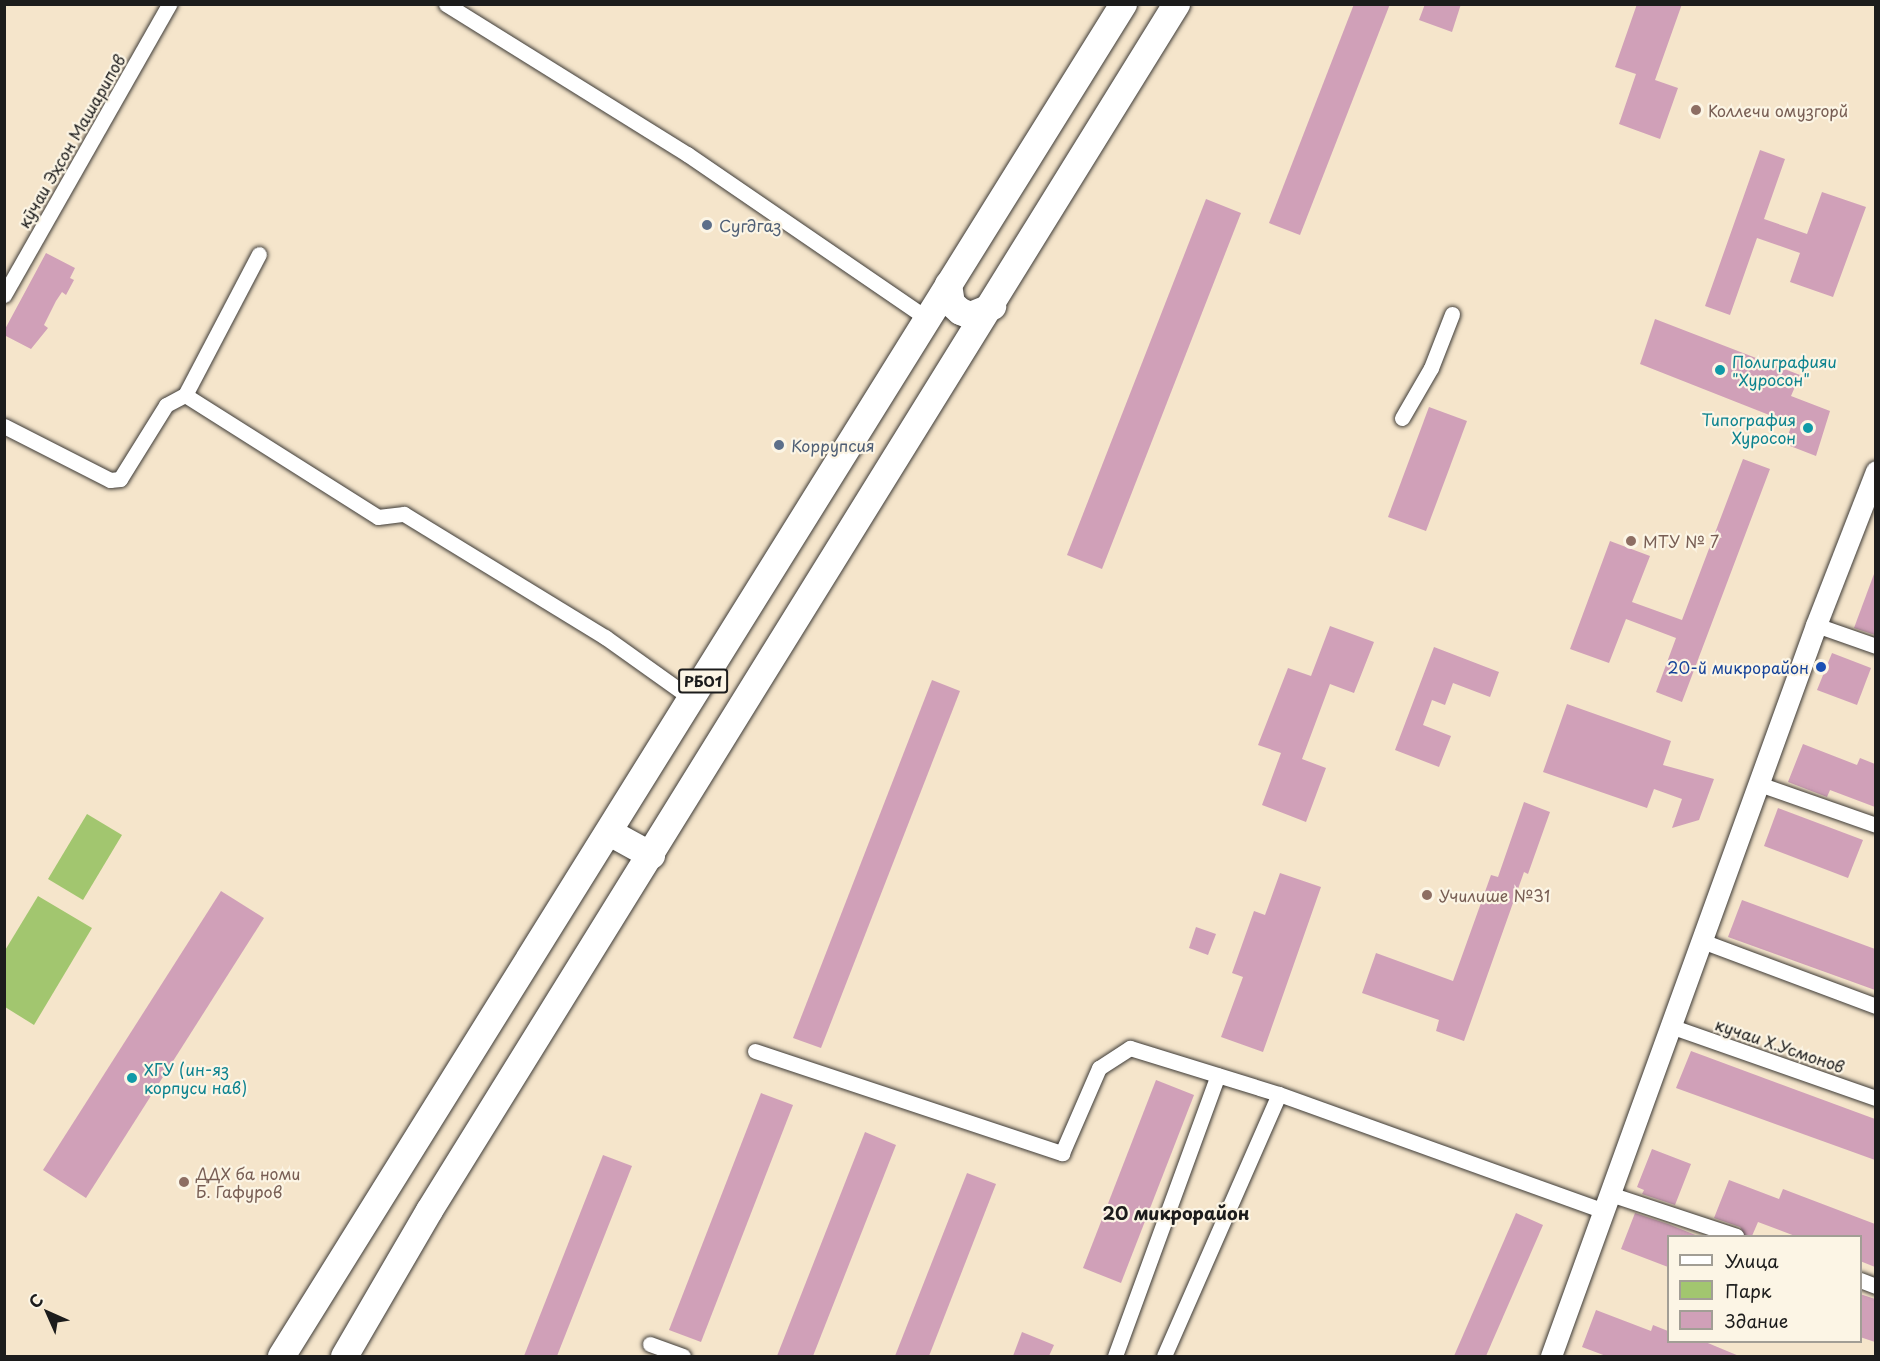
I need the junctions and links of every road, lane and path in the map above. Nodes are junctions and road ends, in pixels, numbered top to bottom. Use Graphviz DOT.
graph roads {
  1 [pos="169,4"];
  2 [pos="446,4"];
  3 [pos="1123,4"];
  4 [pos="1176,4"];
  5 [pos="259,254"];
  6 [pos="948,284"];
  7 [pos="4,295"];
  8 [pos="992,306"];
  9 [pos="1452,314"];
  10 [pos="928,319"];
  11 [pos="967,346"];
  12 [pos="185,395"];
  13 [pos="1402,418"];
  14 [pos="4,426"];
  15 [pos="1875,471"];
  16 [pos="1816,625"];
  17 [pos="1875,646"];
  18 [pos="692,699"];
  19 [pos="1759,783"];
  20 [pos="1875,825"];
  21 [pos="609,832"];
  22 [pos="651,855"];
  23 [pos="1702,941"];
  24 [pos="1875,1006"];
  25 [pos="1673,1027"];
  26 [pos="755,1051"];
  27 [pos="1218,1075"];
  28 [pos="1279,1094"];
  29 [pos="1875,1098"];
  30 [pos="1607,1203"];
  31 [pos="1732,1235"];
  32 [pos="650,1344"];
  33 [pos="1558,1355"];
  34 [pos="281,1356"];
  35 [pos="344,1356"];
  36 [pos="683,1356"];
  37 [pos="1115,1356"];
  38 [pos="1164,1356"];
  1 -- 7 [label="street, кӯчаи Эҳсон Машарипов"];
  2 -- 10 [label="street"];
  3 -- 6 [label="highway, РБ01"];
  4 -- 8 [label="highway, РБ01"];
  5 -- 12 [label="street"];
  6 -- 8 [label="highway"];
  6 -- 10 [label="highway, РБ01"];
  8 -- 11 [label="highway, РБ01"];
  9 -- 13 [label="street"];
  10 -- 11 [label="highway"];
  10 -- 18 [label="highway, РБ01"];
  11 -- 22 [label="highway, РБ01"];
  12 -- 14 [label="street"];
  12 -- 18 [label="street"];
  15 -- 16 [label="main road"];
  16 -- 17 [label="street"];
  16 -- 19 [label="main road"];
  18 -- 21 [label="highway, РБ01"];
  19 -- 20 [label="street"];
  19 -- 23 [label="main road"];
  21 -- 22 [label="highway"];
  21 -- 34 [label="highway, РБ01"];
  22 -- 35 [label="highway, РБ01"];
  23 -- 24 [label="street"];
  23 -- 25 [label="main road"];
  25 -- 29 [label="street, кучаи Х.Усмонов"];
  25 -- 30 [label="main road"];
  26 -- 27 [label="street"];
  27 -- 28 [label="street"];
  27 -- 37 [label="street"];
  28 -- 30 [label="street"];
  28 -- 38 [label="street"];
  30 -- 31 [label="street"];
  30 -- 33 [label="main road"];
  32 -- 36 [label="street"];
}
